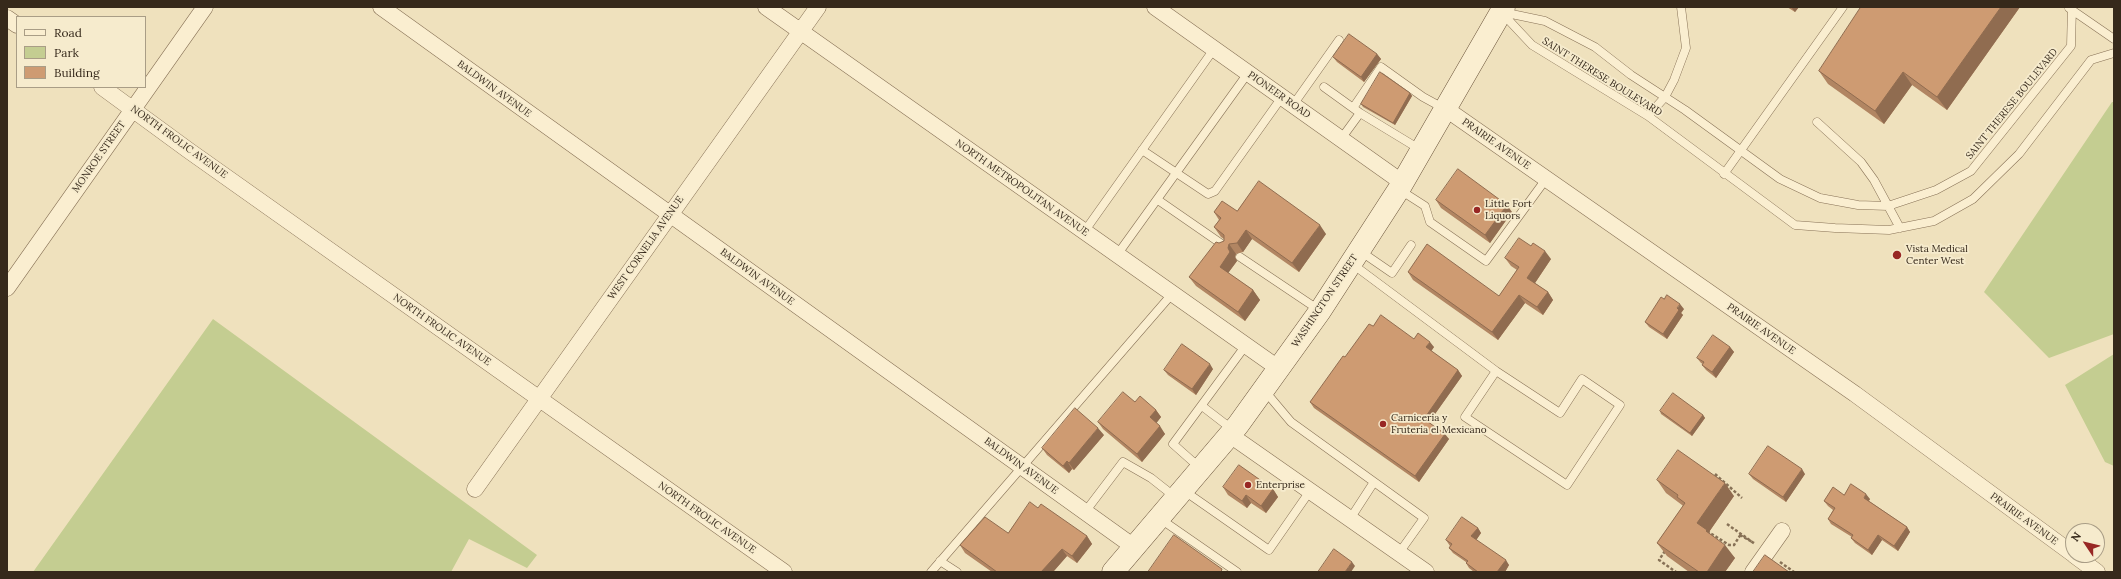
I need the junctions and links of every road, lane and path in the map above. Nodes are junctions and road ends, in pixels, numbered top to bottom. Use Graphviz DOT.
graph roads {
  1 [pos="205,7"];
  2 [pos="381,7"];
  3 [pos="766,7"];
  4 [pos="818,7"];
  5 [pos="1155,7"];
  6 [pos="1681,7"];
  7 [pos="1843,7"];
  8 [pos="2071,8"];
  9 [pos="1500,9"];
  10 [pos="7,18"];
  11 [pos="16,24"];
  12 [pos="801,32"];
  13 [pos="1339,40"];
  14 [pos="2114,40"];
  15 [pos="1214,49"];
  16 [pos="2114,52"];
  17 [pos="1248,73"];
  18 [pos="1324,87"];
  19 [pos="103,88"];
  20 [pos="1665,97"];
  21 [pos="1287,101"];
  22 [pos="133,109"];
  23 [pos="1446,109"];
  24 [pos="1357,110"];
  25 [pos="1648,116"];
  26 [pos="1817,122"];
  27 [pos="1341,139"];
  28 [pos="1142,150"];
  29 [pos="1422,150"];
  30 [pos="1741,151"];
  31 [pos="1176,173"];
  32 [pos="1724,174"];
  33 [pos="1546,179"];
  34 [pos="1401,186"];
  35 [pos="1158,200"];
  36 [pos="1888,206"];
  37 [pos="670,215"];
  38 [pos="1900,228"];
  39 [pos="1084,232"];
  40 [pos="1411,245"];
  41 [pos="1226,247"];
  42 [pos="1117,255"];
  43 [pos="1240,257"];
  44 [pos="1355,257"];
  45 [pos="7,288"];
  46 [pos="1172,294"];
  47 [pos="1320,311"];
  48 [pos="1246,345"];
  49 [pos="1278,368"];
  50 [pos="1496,371"];
  51 [pos="1263,389"];
  52 [pos="539,399"];
  53 [pos="1202,406"];
  54 [pos="1232,432"];
  55 [pos="1022,466"];
  56 [pos="1201,468"];
  57 [pos="1715,474"];
  58 [pos="1374,482"];
  59 [pos="475,489"];
  60 [pos="1310,491"];
  61 [pos="1179,494"];
  62 [pos="1742,498"];
  63 [pos="1085,512"];
  64 [pos="1159,518"];
  65 [pos="1350,519"];
  66 [pos="1727,524"];
  67 [pos="1706,530"];
  68 [pos="1782,531"];
  69 [pos="1134,547"];
  70 [pos="1667,548"];
  71 [pos="2065,549"];
  72 [pos="1399,553"];
  73 [pos="940,561"];
  74 [pos="1778,561"];
  75 [pos="2084,563"];
  76 [pos="1119,568"];
  77 [pos="784,572"];
  78 [pos="931,572"];
  79 [pos="957,572"];
  80 [pos="1237,572"];
  81 [pos="1426,572"];
  82 [pos="1676,572"];
  83 [pos="1753,572"];
  84 [pos="1794,572"];
  85 [pos="2097,572"];
  1 -- 22 [label="street, MONROE STREET"];
  2 -- 37 [label="street, BALDWIN AVENUE"];
  3 -- 12 [label="street, NORTH METROPOLITAN AVENUE"];
  4 -- 12 [label="street, WEST CORNELIA AVENUE"];
  5 -- 15 [label="street, PIONEER ROAD"];
  6 -- 20 [label="lane"];
  7 -- 30 [label="lane"];
  8 -- 14 [label="lane"];
  8 -- 36 [label="lane, SAINT THERESE BOULEVARD"];
  9 -- 20 [label="lane, SAINT THERESE BOULEVARD"];
  9 -- 23 [label="main road, WASHINGTON STREET"];
  9 -- 25 [label="lane, SAINT THERESE BOULEVARD"];
  10 -- 11 [label="street"];
  12 -- 37 [label="street, WEST CORNELIA AVENUE"];
  12 -- 39 [label="street, NORTH METROPOLITAN AVENUE"];
  13 -- 21 [label="lane"];
  15 -- 17 [label="street, PIONEER ROAD"];
  15 -- 28 [label="lane"];
  16 -- 38 [label="lane, SAINT THERESE BOULEVARD"];
  17 -- 21 [label="street, PIONEER ROAD"];
  17 -- 31 [label="lane"];
  18 -- 24 [label="lane"];
  19 -- 22 [label="street, NORTH FROLIC AVENUE"];
  20 -- 25 [label="lane"];
  20 -- 30 [label="lane, SAINT THERESE BOULEVARD"];
  21 -- 27 [label="street, PIONEER ROAD"];
  21 -- 31 [label="lane"];
  22 -- 45 [label="street, MONROE STREET"];
  22 -- 52 [label="street, NORTH FROLIC AVENUE"];
  23 -- 24 [label="lane"];
  23 -- 29 [label="main road, WASHINGTON STREET"];
  23 -- 33 [label="street, PRAIRIE AVENUE"];
  24 -- 27 [label="lane"];
  24 -- 29 [label="lane"];
  25 -- 32 [label="lane, SAINT THERESE BOULEVARD"];
  26 -- 36 [label="lane"];
  27 -- 34 [label="street, PIONEER ROAD"];
  28 -- 31 [label="lane"];
  28 -- 39 [label="lane"];
  29 -- 34 [label="main road, WASHINGTON STREET"];
  30 -- 32 [label="lane"];
  30 -- 36 [label="lane, SAINT THERESE BOULEVARD"];
  31 -- 35 [label="lane"];
  32 -- 38 [label="lane, SAINT THERESE BOULEVARD"];
  33 -- 34 [label="lane"];
  33 -- 71 [label="street, PRAIRIE AVENUE"];
  34 -- 44 [label="main road, WASHINGTON STREET"];
  35 -- 41 [label="lane"];
  35 -- 42 [label="lane"];
  36 -- 38 [label="lane"];
  37 -- 52 [label="street, WEST CORNELIA AVENUE"];
  37 -- 55 [label="street, BALDWIN AVENUE"];
  39 -- 42 [label="street, NORTH METROPOLITAN AVENUE"];
  40 -- 44 [label="lane"];
  42 -- 46 [label="street, NORTH METROPOLITAN AVENUE"];
  43 -- 47 [label="lane"];
  44 -- 47 [label="main road, WASHINGTON STREET"];
  44 -- 50 [label="lane"];
  46 -- 48 [label="street, NORTH METROPOLITAN AVENUE"];
  46 -- 55 [label="lane"];
  47 -- 49 [label="main road, WASHINGTON STREET"];
  48 -- 49 [label="street, NORTH METROPOLITAN AVENUE"];
  48 -- 53 [label="lane"];
  49 -- 51 [label="main road, WASHINGTON STREET"];
  50 -- 50 [label="lane"];
  51 -- 54 [label="main road, WASHINGTON STREET"];
  51 -- 58 [label="lane"];
  52 -- 59 [label="street, WEST CORNELIA AVENUE"];
  52 -- 77 [label="street, NORTH FROLIC AVENUE"];
  53 -- 54 [label="lane"];
  53 -- 56 [label="lane"];
  54 -- 56 [label="main road, WASHINGTON STREET"];
  54 -- 60 [label="street"];
  55 -- 63 [label="street, BALDWIN AVENUE"];
  55 -- 73 [label="lane"];
  56 -- 61 [label="main road, WASHINGTON STREET"];
  57 -- 62 [label="path"];
  58 -- 65 [label="lane"];
  58 -- 72 [label="lane"];
  60 -- 61 [label="lane"];
  60 -- 65 [label="street"];
  61 -- 63 [label="lane"];
  61 -- 64 [label="main road, WASHINGTON STREET"];
  63 -- 69 [label="street, BALDWIN AVENUE"];
  64 -- 69 [label="main road, WASHINGTON STREET"];
  64 -- 80 [label="lane"];
  65 -- 72 [label="street"];
  66 -- 67 [label="path"];
  68 -- 83 [label="street"];
  69 -- 76 [label="main road, WASHINGTON STREET"];
  70 -- 82 [label="path"];
  72 -- 81 [label="street"];
  73 -- 78 [label="lane"];
  73 -- 79 [label="lane"];
  74 -- 84 [label="path"];
  75 -- 85 [label="street, PRAIRIE AVENUE"];
}
